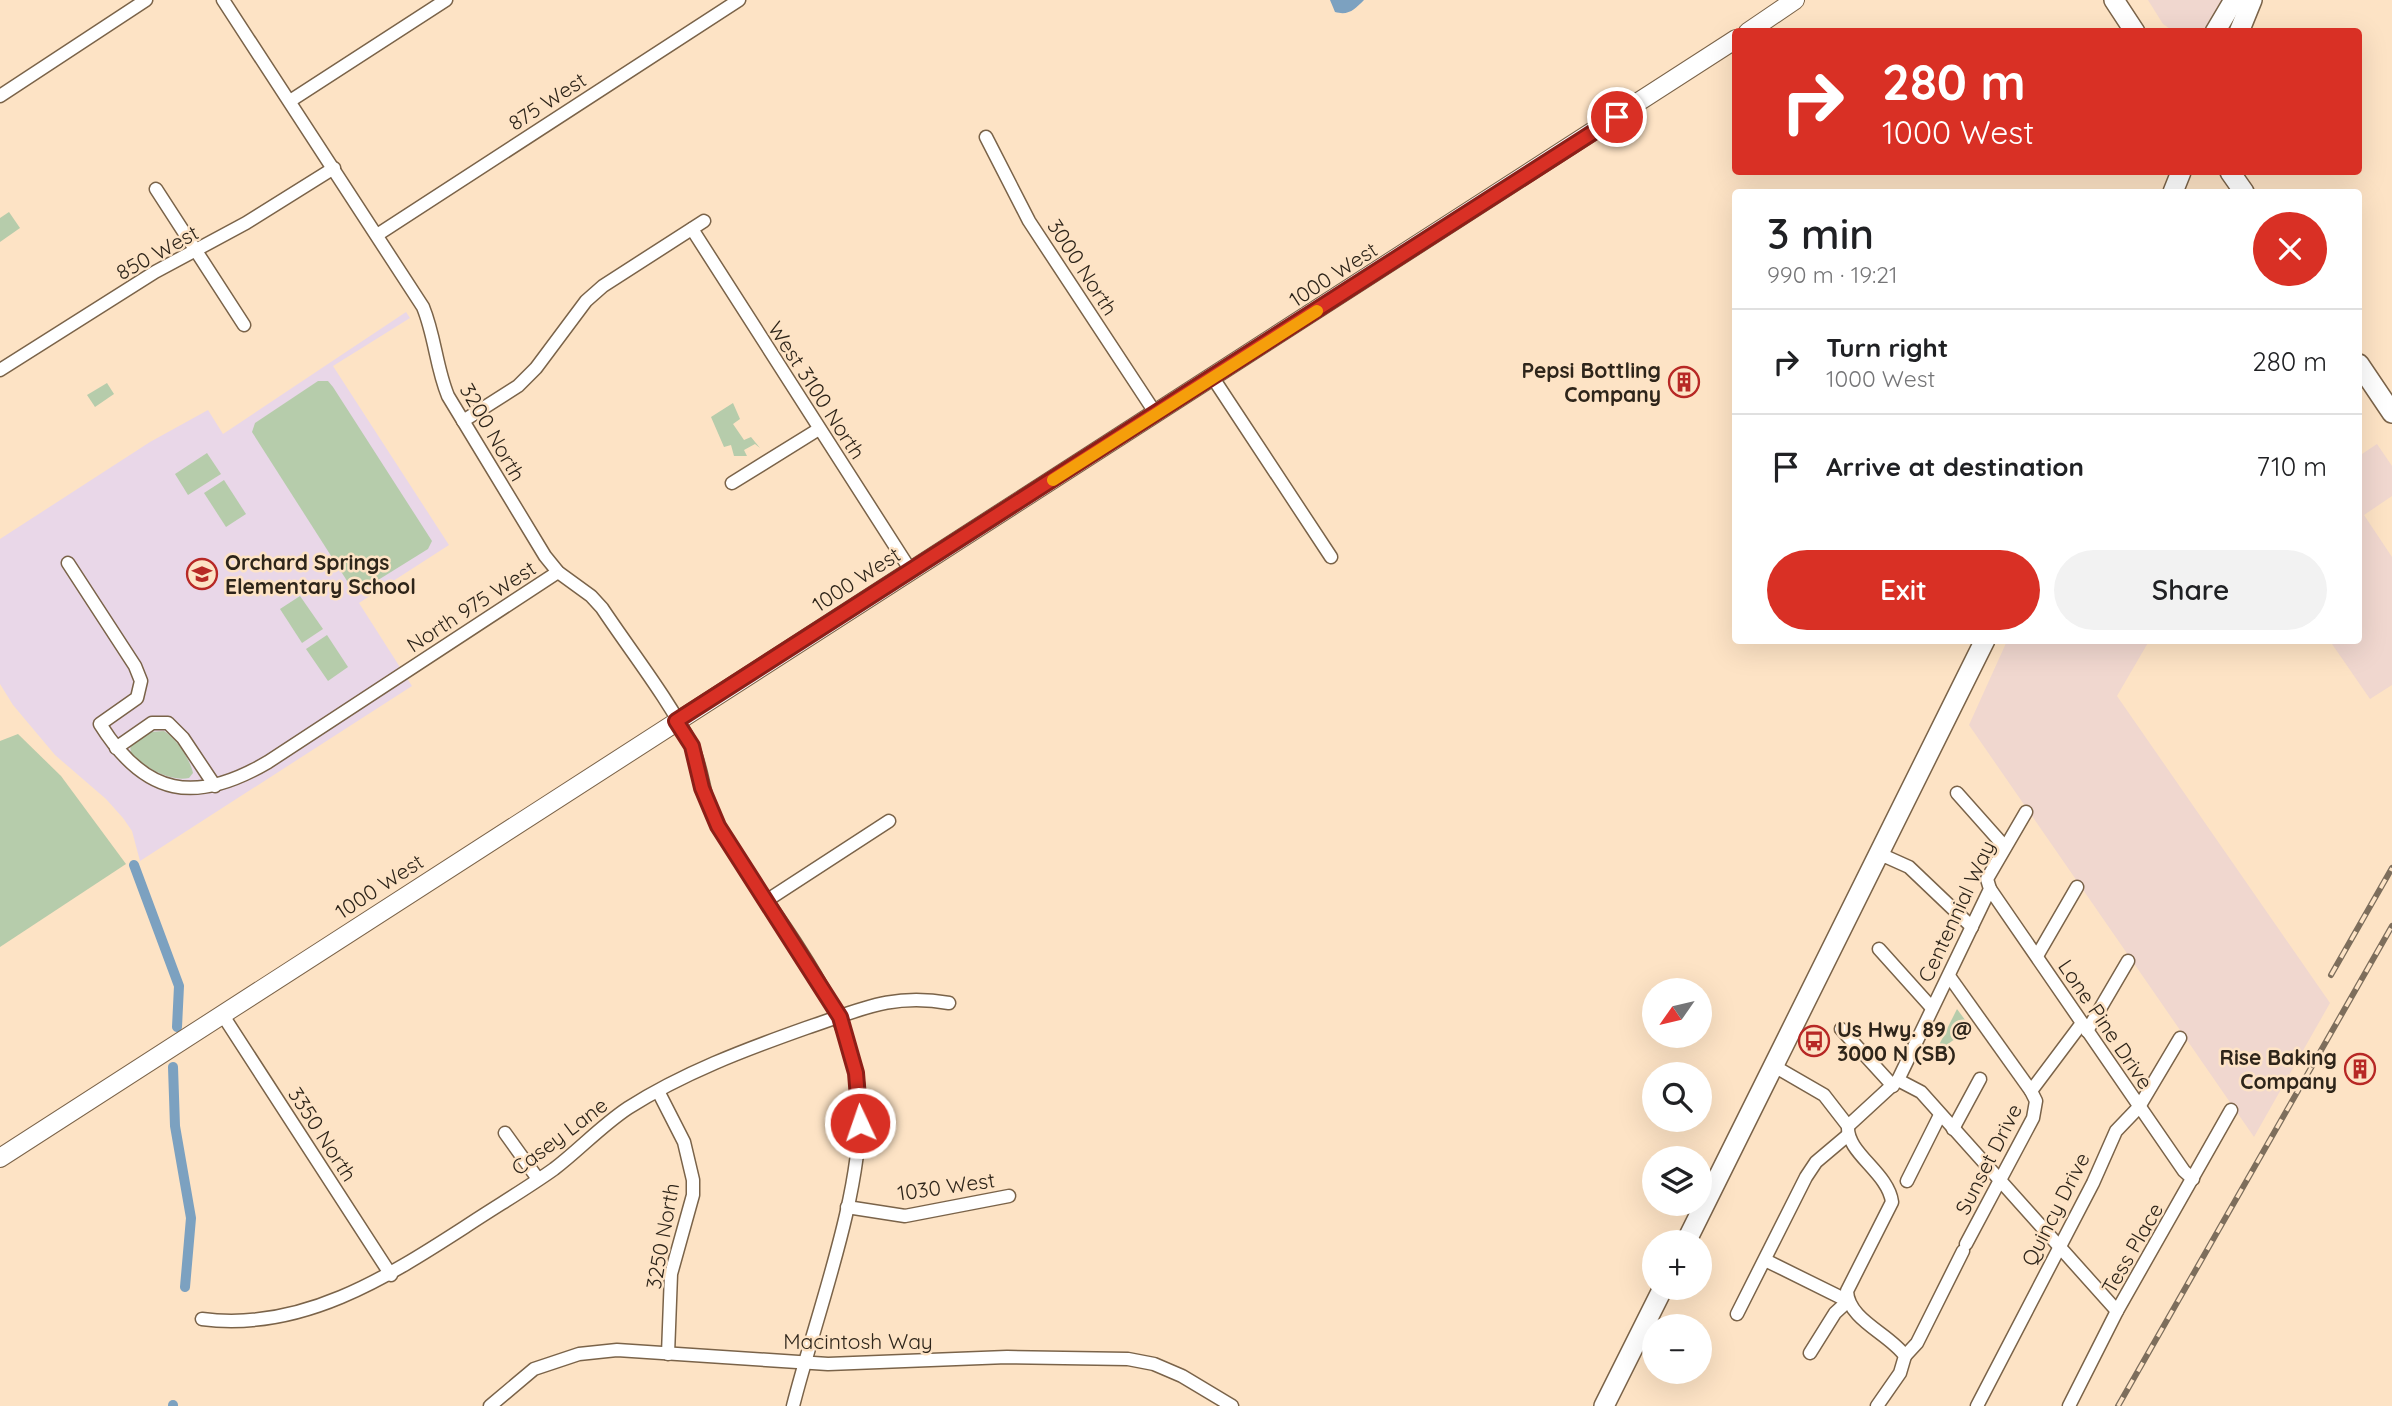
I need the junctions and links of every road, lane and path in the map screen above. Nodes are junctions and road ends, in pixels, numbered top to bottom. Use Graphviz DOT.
graph roads {
  1 [pos="146,0"];
  2 [pos="223,0"];
  3 [pos="446,0"];
  4 [pos="739,0"];
  5 [pos="1795,0"];
  6 [pos="2114,0"];
  7 [pos="2234,0"];
  8 [pos="2252,0"];
  9 [pos="1754,28"];
  10 [pos="2133,28"];
  11 [pos="2217,28"];
  12 [pos="2241,28"];
  13 [pos="1732,42"];
  14 [pos="0,96"];
  15 [pos="290,101"];
  16 [pos="986,137"];
  17 [pos="334,168"];
  18 [pos="156,189"];
  19 [pos="705,221"];
  20 [pos="692,229"];
  21 [pos="377,235"];
  22 [pos="197,252"];
  23 [pos="244,325"];
  24 [pos="2362,368"];
  25 [pos="0,370"];
  26 [pos="1213,378"];
  27 [pos="2392,413"];
  28 [pos="1156,414"];
  29 [pos="463,421"];
  30 [pos="818,429"];
  31 [pos="732,483"];
  32 [pos="1331,557"];
  33 [pos="68,563"];
  34 [pos="911,571"];
  35 [pos="558,572"];
  36 [pos="1983,644"];
  37 [pos="676,721"];
  38 [pos="116,748"];
  39 [pos="215,786"];
  40 [pos="1957,793"];
  41 [pos="2026,812"];
  42 [pos="889,821"];
  43 [pos="2005,847"];
  44 [pos="1880,854"];
  45 [pos="2077,887"];
  46 [pos="1990,889"];
  47 [pos="766,901"];
  48 [pos="1972,927"];
  49 [pos="1879,949"];
  50 [pos="2037,956"];
  51 [pos="2128,961"];
  52 [pos="1949,976"];
  53 [pos="950,1003"];
  54 [pos="1932,1008"];
  55 [pos="222,1014"];
  56 [pos="840,1017"];
  57 [pos="2084,1027"];
  58 [pos="1841,1029"];
  59 [pos="2180,1038"];
  60 [pos="1774,1066"];
  61 [pos="1980,1079"];
  62 [pos="1895,1083"];
  63 [pos="658,1091"];
  64 [pos="2031,1091"];
  65 [pos="2139,1107"];
  66 [pos="2231,1110"];
  67 [pos="1940,1115"];
  68 [pos="1953,1129"];
  69 [pos="1848,1131"];
  70 [pos="505,1133"];
  71 [pos="0,1158"];
  72 [pos="2193,1178"];
  73 [pos="538,1179"];
  74 [pos="1907,1181"];
  75 [pos="1999,1181"];
  76 [pos="1009,1196"];
  77 [pos="847,1208"];
  78 [pos="1692,1230"];
  79 [pos="2058,1246"];
  80 [pos="1765,1260"];
  81 [pos="391,1275"];
  82 [pos="1657,1300"];
  83 [pos="1848,1301"];
  84 [pos="2117,1311"];
  85 [pos="1737,1314"];
  86 [pos="202,1319"];
  87 [pos="1810,1353"];
  88 [pos="668,1354"];
  89 [pos="1905,1356"];
  90 [pos="804,1363"];
  91 [pos="491,1406"];
  92 [pos="793,1406"];
  93 [pos="1231,1406"];
  94 [pos="1604,1406"];
  95 [pos="1877,1406"];
  96 [pos="1977,1406"];
  97 [pos="2069,1406"];
  1 -- 14 [label="street"];
  2 -- 15 [label="street, 3200 North"];
  3 -- 15 [label="street"];
  4 -- 21 [label="street, 875 West"];
  5 -- 9 [label="street"];
  6 -- 10 [label="main road"];
  7 -- 11 [label="main road"];
  8 -- 12 [label="main road"];
  13 -- 26 [label="street, 1000 West"];
  15 -- 17 [label="street, 3200 North"];
  16 -- 28 [label="street, 3000 North"];
  17 -- 21 [label="street, 3200 North"];
  17 -- 22 [label="street, 850 West"];
  18 -- 22 [label="street"];
  19 -- 20 [label="street"];
  20 -- 29 [label="street"];
  20 -- 30 [label="street, West 3100 North"];
  21 -- 29 [label="street, 3200 North"];
  22 -- 23 [label="street"];
  22 -- 25 [label="street, 850 West"];
  24 -- 27 [label="main road"];
  26 -- 28 [label="street, 1000 West"];
  26 -- 32 [label="street"];
  28 -- 34 [label="street, 1000 West"];
  29 -- 35 [label="street, 3200 North"];
  30 -- 31 [label="street"];
  30 -- 34 [label="street, West 3100 North"];
  33 -- 38 [label="street"];
  34 -- 37 [label="street, 1000 West"];
  35 -- 37 [label="street, 3200 North"];
  35 -- 39 [label="street, North 975 West"];
  36 -- 44 [label="main road"];
  37 -- 47 [label="street, 3200 North"];
  37 -- 55 [label="street, 1000 West"];
  38 -- 39 [label="street"];
  38 -- 39 [label="street"];
  40 -- 43 [label="street"];
  41 -- 43 [label="street, Centennial Way"];
  42 -- 47 [label="street"];
  43 -- 46 [label="street, Centennial Way"];
  44 -- 48 [label="street"];
  44 -- 60 [label="main road"];
  45 -- 50 [label="street"];
  46 -- 48 [label="street, Centennial Way"];
  46 -- 50 [label="street, Lone Pine Drive"];
  47 -- 56 [label="street, 3200 North"];
  48 -- 52 [label="street, Centennial Way"];
  49 -- 54 [label="street"];
  50 -- 57 [label="street, Lone Pine Drive"];
  51 -- 57 [label="street, Sunset Drive"];
  52 -- 54 [label="street, Centennial Way"];
  52 -- 64 [label="street"];
  53 -- 56 [label="street, Casey Lane"];
  54 -- 62 [label="street, Centennial Way"];
  55 -- 71 [label="street, 1000 West"];
  55 -- 81 [label="street, 3350 North"];
  56 -- 63 [label="street, Casey Lane"];
  56 -- 77 [label="street, 3200 North"];
  57 -- 64 [label="street, Sunset Drive"];
  57 -- 65 [label="street, Lone Pine Drive"];
  58 -- 62 [label="street"];
  59 -- 65 [label="street, Quincy Drive"];
  60 -- 69 [label="street"];
  60 -- 78 [label="main road"];
  61 -- 68 [label="street"];
  62 -- 67 [label="street"];
  62 -- 69 [label="street, Centennial Way"];
  63 -- 73 [label="street, Casey Lane"];
  63 -- 88 [label="street, 3250 North"];
  64 -- 75 [label="street, Sunset Drive"];
  65 -- 72 [label="street, Lone Pine Drive"];
  65 -- 79 [label="street, Quincy Drive"];
  66 -- 72 [label="street, Tess Place"];
  67 -- 68 [label="street"];
  67 -- 74 [label="street"];
  68 -- 75 [label="street"];
  69 -- 80 [label="street, Centennial Way"];
  69 -- 83 [label="street"];
  70 -- 73 [label="street"];
  72 -- 84 [label="street, Tess Place"];
  73 -- 81 [label="street, Casey Lane"];
  75 -- 79 [label="street"];
  75 -- 89 [label="street, Sunset Drive"];
  76 -- 77 [label="street, 1030 West"];
  77 -- 90 [label="street, 3200 North"];
  79 -- 84 [label="street"];
  79 -- 96 [label="street, Quincy Drive"];
  80 -- 83 [label="street"];
  80 -- 85 [label="street, Centennial Way"];
  81 -- 86 [label="street, Casey Lane"];
  82 -- 94 [label="main road"];
  83 -- 87 [label="street"];
  83 -- 89 [label="street"];
  84 -- 97 [label="street, Tess Place"];
  88 -- 90 [label="street, Macintosh Way"];
  88 -- 91 [label="street, Macintosh Way"];
  89 -- 95 [label="street, Sunset Drive"];
  90 -- 92 [label="street, 3200 North"];
  90 -- 93 [label="street, Macintosh Way"];
}
